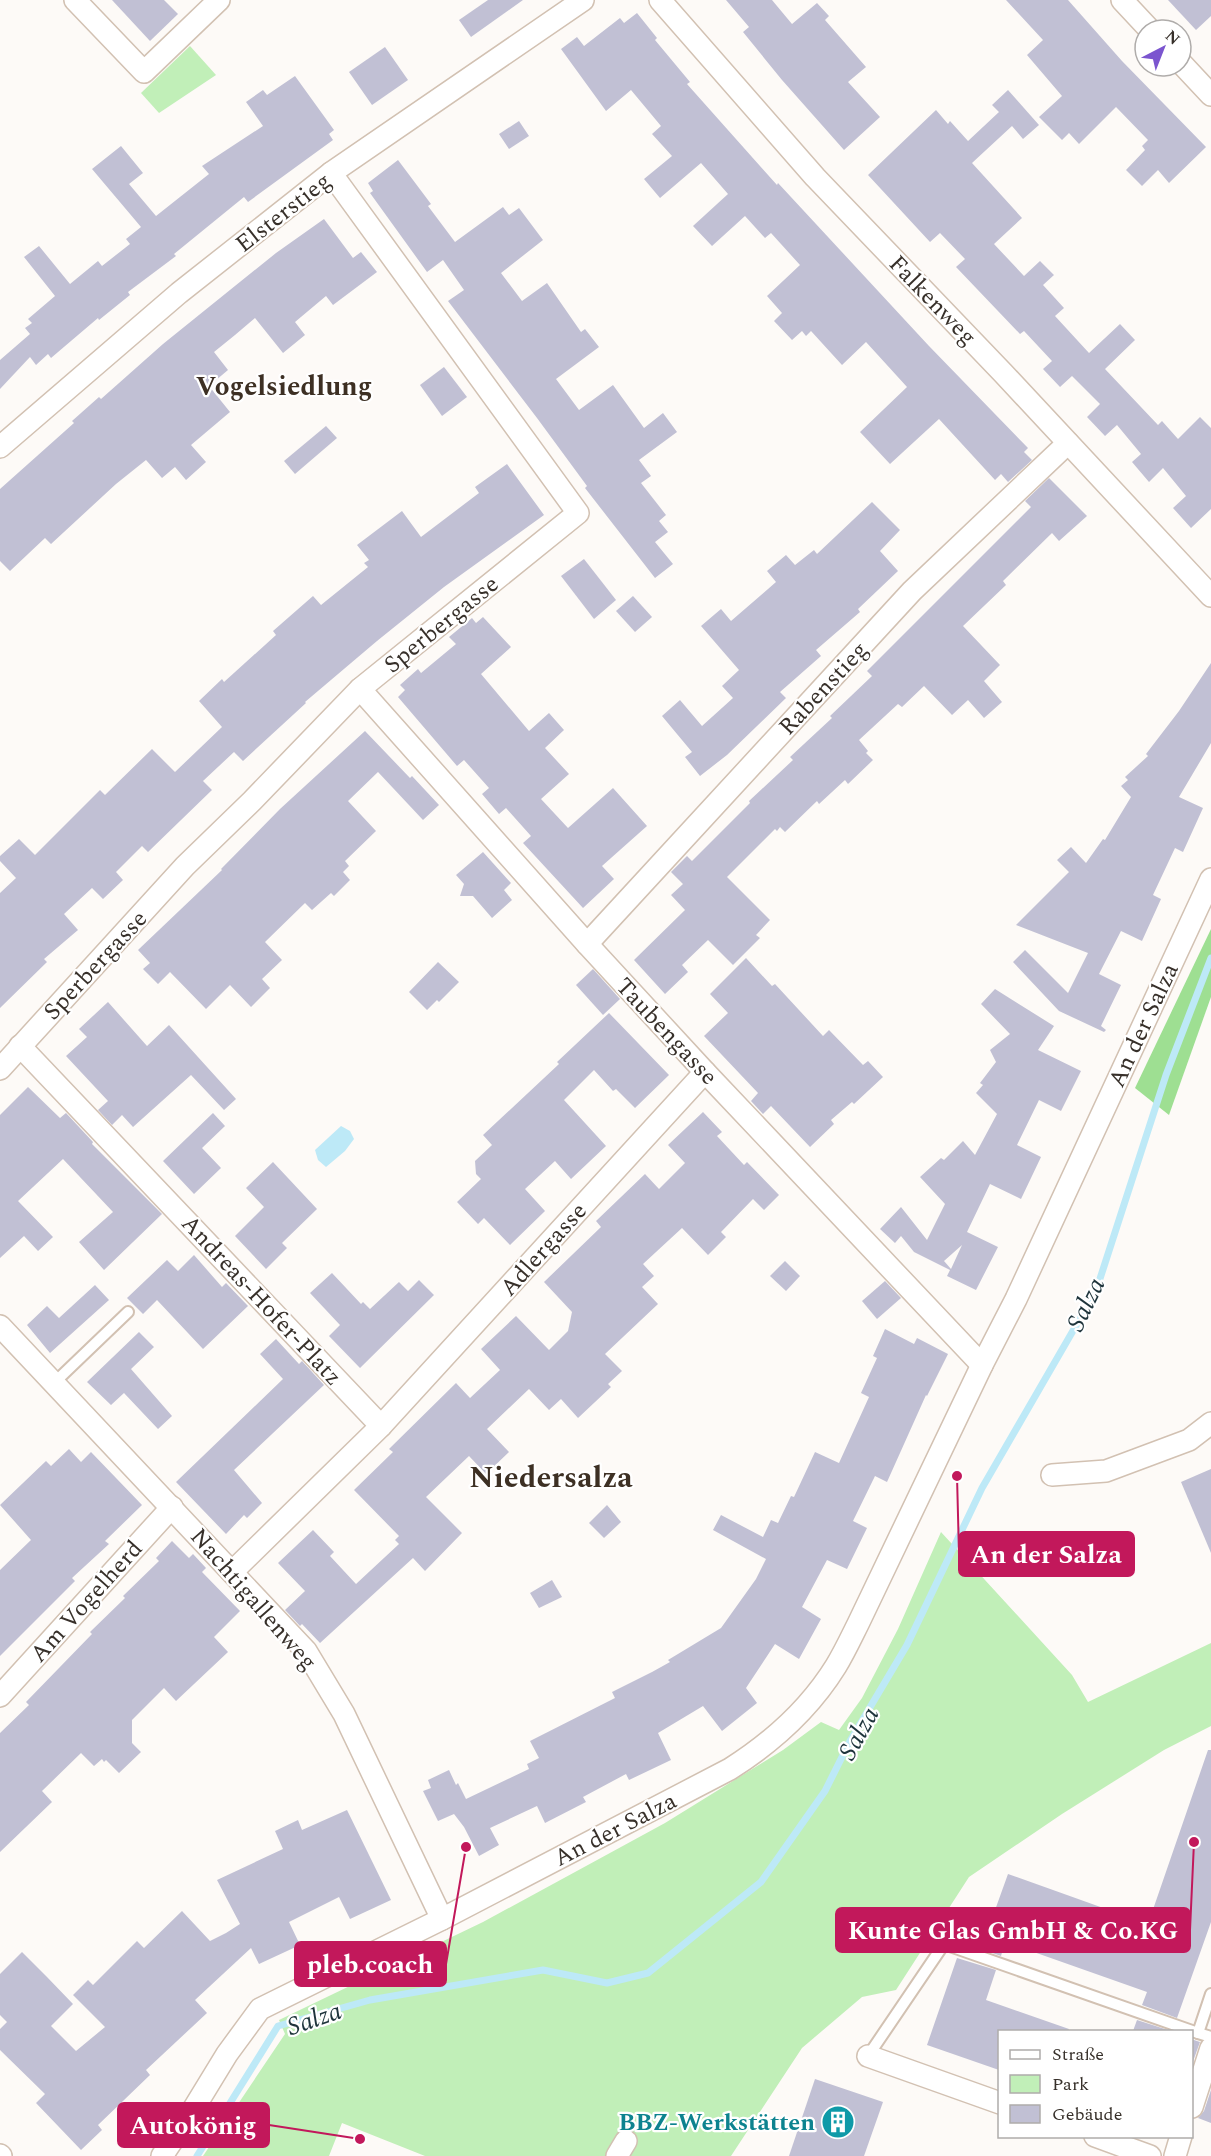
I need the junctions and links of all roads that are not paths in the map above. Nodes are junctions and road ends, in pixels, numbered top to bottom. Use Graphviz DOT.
graph roads {
  1 [pos="75,0"];
  2 [pos="219,0"];
  3 [pos="583,0"];
  4 [pos="660,0"];
  5 [pos="1122,0"];
  6 [pos="1139,18"];
  7 [pos="1193,76"];
  8 [pos="1211,95"];
  9 [pos="331,174"];
  10 [pos="1068,442"];
  11 [pos="0,447"];
  12 [pos="1211,596"];
  13 [pos="360,689"];
  14 [pos="1211,879"];
  15 [pos="587,944"];
  16 [pos="20,1046"];
  17 [pos="0,1069"];
  18 [pos="705,1072"];
  19 [pos="128,1312"];
  20 [pos="0,1326"];
  21 [pos="982,1365"];
  22 [pos="54,1383"];
  23 [pos="1211,1424"];
  24 [pos="381,1426"];
  25 [pos="1052,1475"];
  26 [pos="172,1507"];
  27 [pos="232,1572"];
  28 [pos="0,1696"];
  29 [pos="442,1918"];
  30 [pos="1211,1994"];
  31 [pos="1176,2030"];
  32 [pos="1211,2037"];
  33 [pos="1205,2041"];
  34 [pos="868,2056"];
  35 [pos="1193,2098"];
  36 [pos="998,2103"];
  37 [pos="1100,2138"];
  38 [pos="1180,2138"];
  39 [pos="162,2156"];
  40 [pos="1150,2156"];
  41 [pos="1175,2156"];
  1 -- 2 [label="street"];
  3 -- 9 [label="street, Elsterstieg"];
  4 -- 10 [label="street, Falkenweg"];
  5 -- 6 [label="street"];
  7 -- 8 [label="street"];
  9 -- 11 [label="street, Elsterstieg"];
  9 -- 13 [label="street, Sperbergasse"];
  10 -- 12 [label="street, Falkenweg"];
  10 -- 15 [label="street, Rabenstieg"];
  13 -- 15 [label="street, Taubengasse"];
  13 -- 16 [label="street, Sperbergasse"];
  14 -- 21 [label="street, An der Salza"];
  15 -- 18 [label="street, Taubengasse"];
  16 -- 17 [label="street"];
  16 -- 24 [label="street, Andreas-Hofer-Platz"];
  18 -- 21 [label="street, Taubengasse"];
  18 -- 24 [label="street, Adlergasse"];
  19 -- 22 [label="lane"];
  20 -- 22 [label="street, Nachtigallenweg"];
  21 -- 29 [label="street, An der Salza"];
  22 -- 26 [label="street, Nachtigallenweg"];
  23 -- 25 [label="street"];
  24 -- 27 [label="street"];
  26 -- 27 [label="street, Nachtigallenweg"];
  26 -- 28 [label="street, Am Vogelherd"];
  27 -- 29 [label="street, Nachtigallenweg"];
  29 -- 39 [label="street, An der Salza"];
  30 -- 33 [label="lane"];
  31 -- 34 [label="lane"];
  32 -- 33 [label="lane"];
  33 -- 35 [label="street"];
  34 -- 36 [label="street"];
  37 -- 40 [label="street"];
  38 -- 41 [label="street"];
}
